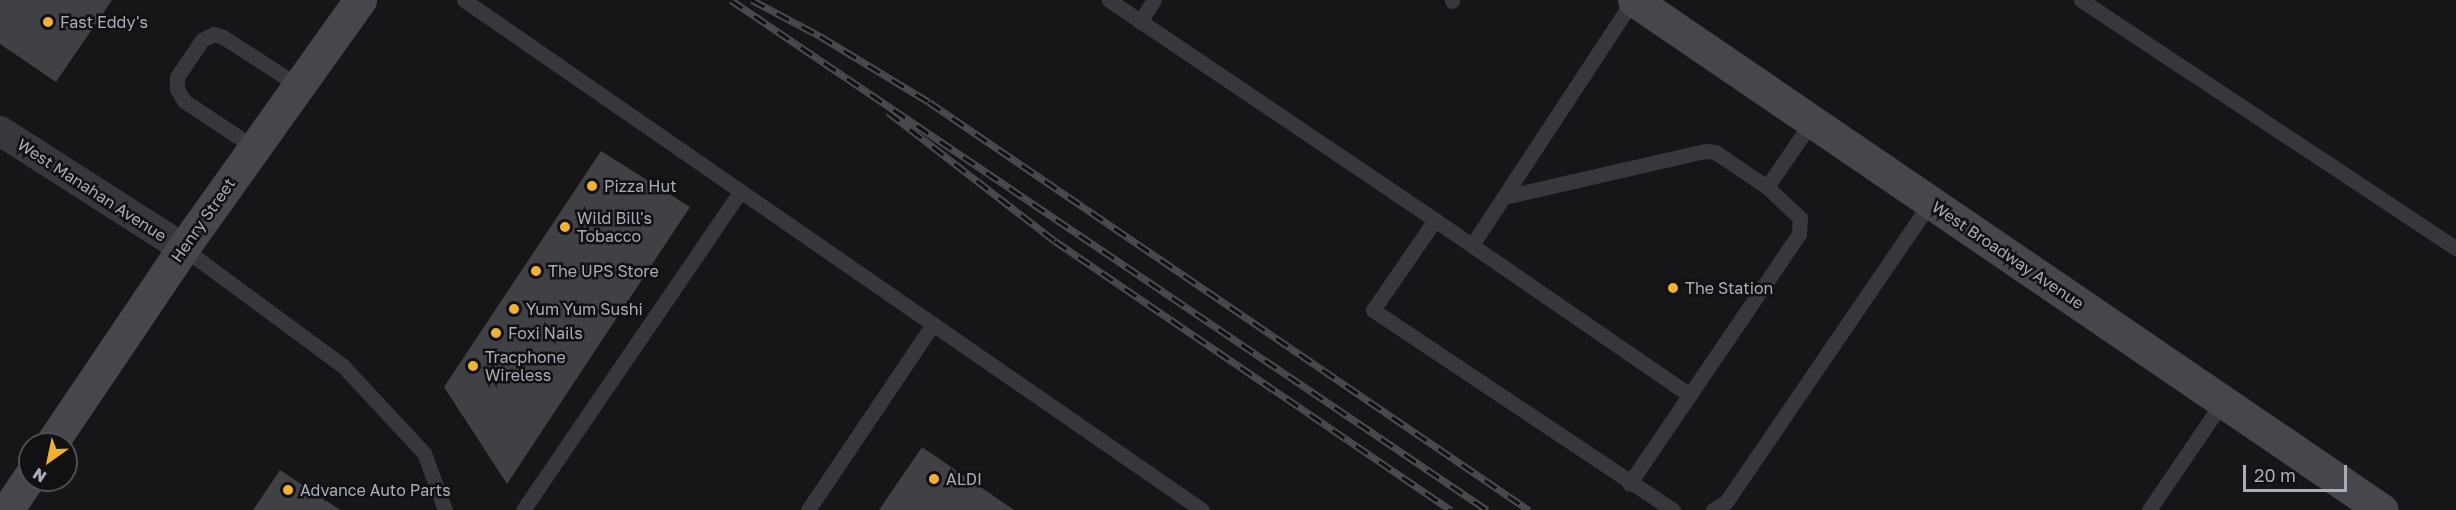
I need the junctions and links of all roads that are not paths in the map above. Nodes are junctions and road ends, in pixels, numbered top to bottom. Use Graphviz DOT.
graph roads {
  1 [pos="360,0"];
  2 [pos="464,0"];
  3 [pos="1109,0"];
  4 [pos="1154,0"];
  5 [pos="1634,0"];
  6 [pos="2081,0"];
  7 [pos="1140,22"];
  8 [pos="299,86"];
  9 [pos="1812,121"];
  10 [pos="0,131"];
  11 [pos="255,148"];
  12 [pos="1767,187"];
  13 [pos="741,191"];
  14 [pos="1504,197"];
  15 [pos="1930,203"];
  16 [pos="1435,220"];
  17 [pos="1472,245"];
  18 [pos="183,248"];
  19 [pos="2456,248"];
  20 [pos="933,324"];
  21 [pos="1690,395"];
  22 [pos="2223,400"];
  23 [pos="59,432"];
  24 [pos="1629,484"];
  25 [pos="19,492"];
  26 [pos="7,510"];
  27 [pos="446,510"];
  28 [pos="523,510"];
  29 [pos="808,510"];
  30 [pos="1202,510"];
  31 [pos="1672,510"];
  32 [pos="1713,510"];
  33 [pos="2149,510"];
  34 [pos="2382,510"];
  1 -- 8 [label="street, Henry Street"];
  2 -- 13 [label="lane"];
  3 -- 7 [label="lane"];
  4 -- 7 [label="lane"];
  5 -- 9 [label="street, West Broadway Avenue"];
  5 -- 14 [label="lane"];
  6 -- 19 [label="lane"];
  7 -- 16 [label="lane"];
  8 -- 11 [label="street, Henry Street"];
  8 -- 11 [label="lane"];
  9 -- 12 [label="lane"];
  9 -- 15 [label="street, West Broadway Avenue"];
  10 -- 18 [label="street, West Manahan Avenue"];
  11 -- 18 [label="street, Henry Street"];
  12 -- 14 [label="lane"];
  12 -- 21 [label="lane"];
  13 -- 20 [label="lane"];
  13 -- 28 [label="lane"];
  14 -- 17 [label="lane"];
  15 -- 22 [label="street, West Broadway Avenue"];
  15 -- 32 [label="lane"];
  16 -- 17 [label="lane"];
  16 -- 24 [label="lane"];
  17 -- 21 [label="lane"];
  18 -- 23 [label="street, Henry Street"];
  18 -- 27 [label="lane"];
  20 -- 29 [label="lane"];
  20 -- 30 [label="lane"];
  21 -- 24 [label="lane"];
  22 -- 33 [label="lane"];
  22 -- 34 [label="street, West Broadway Avenue"];
  24 -- 31 [label="lane"];
  25 -- 26 [label="street"];
}
